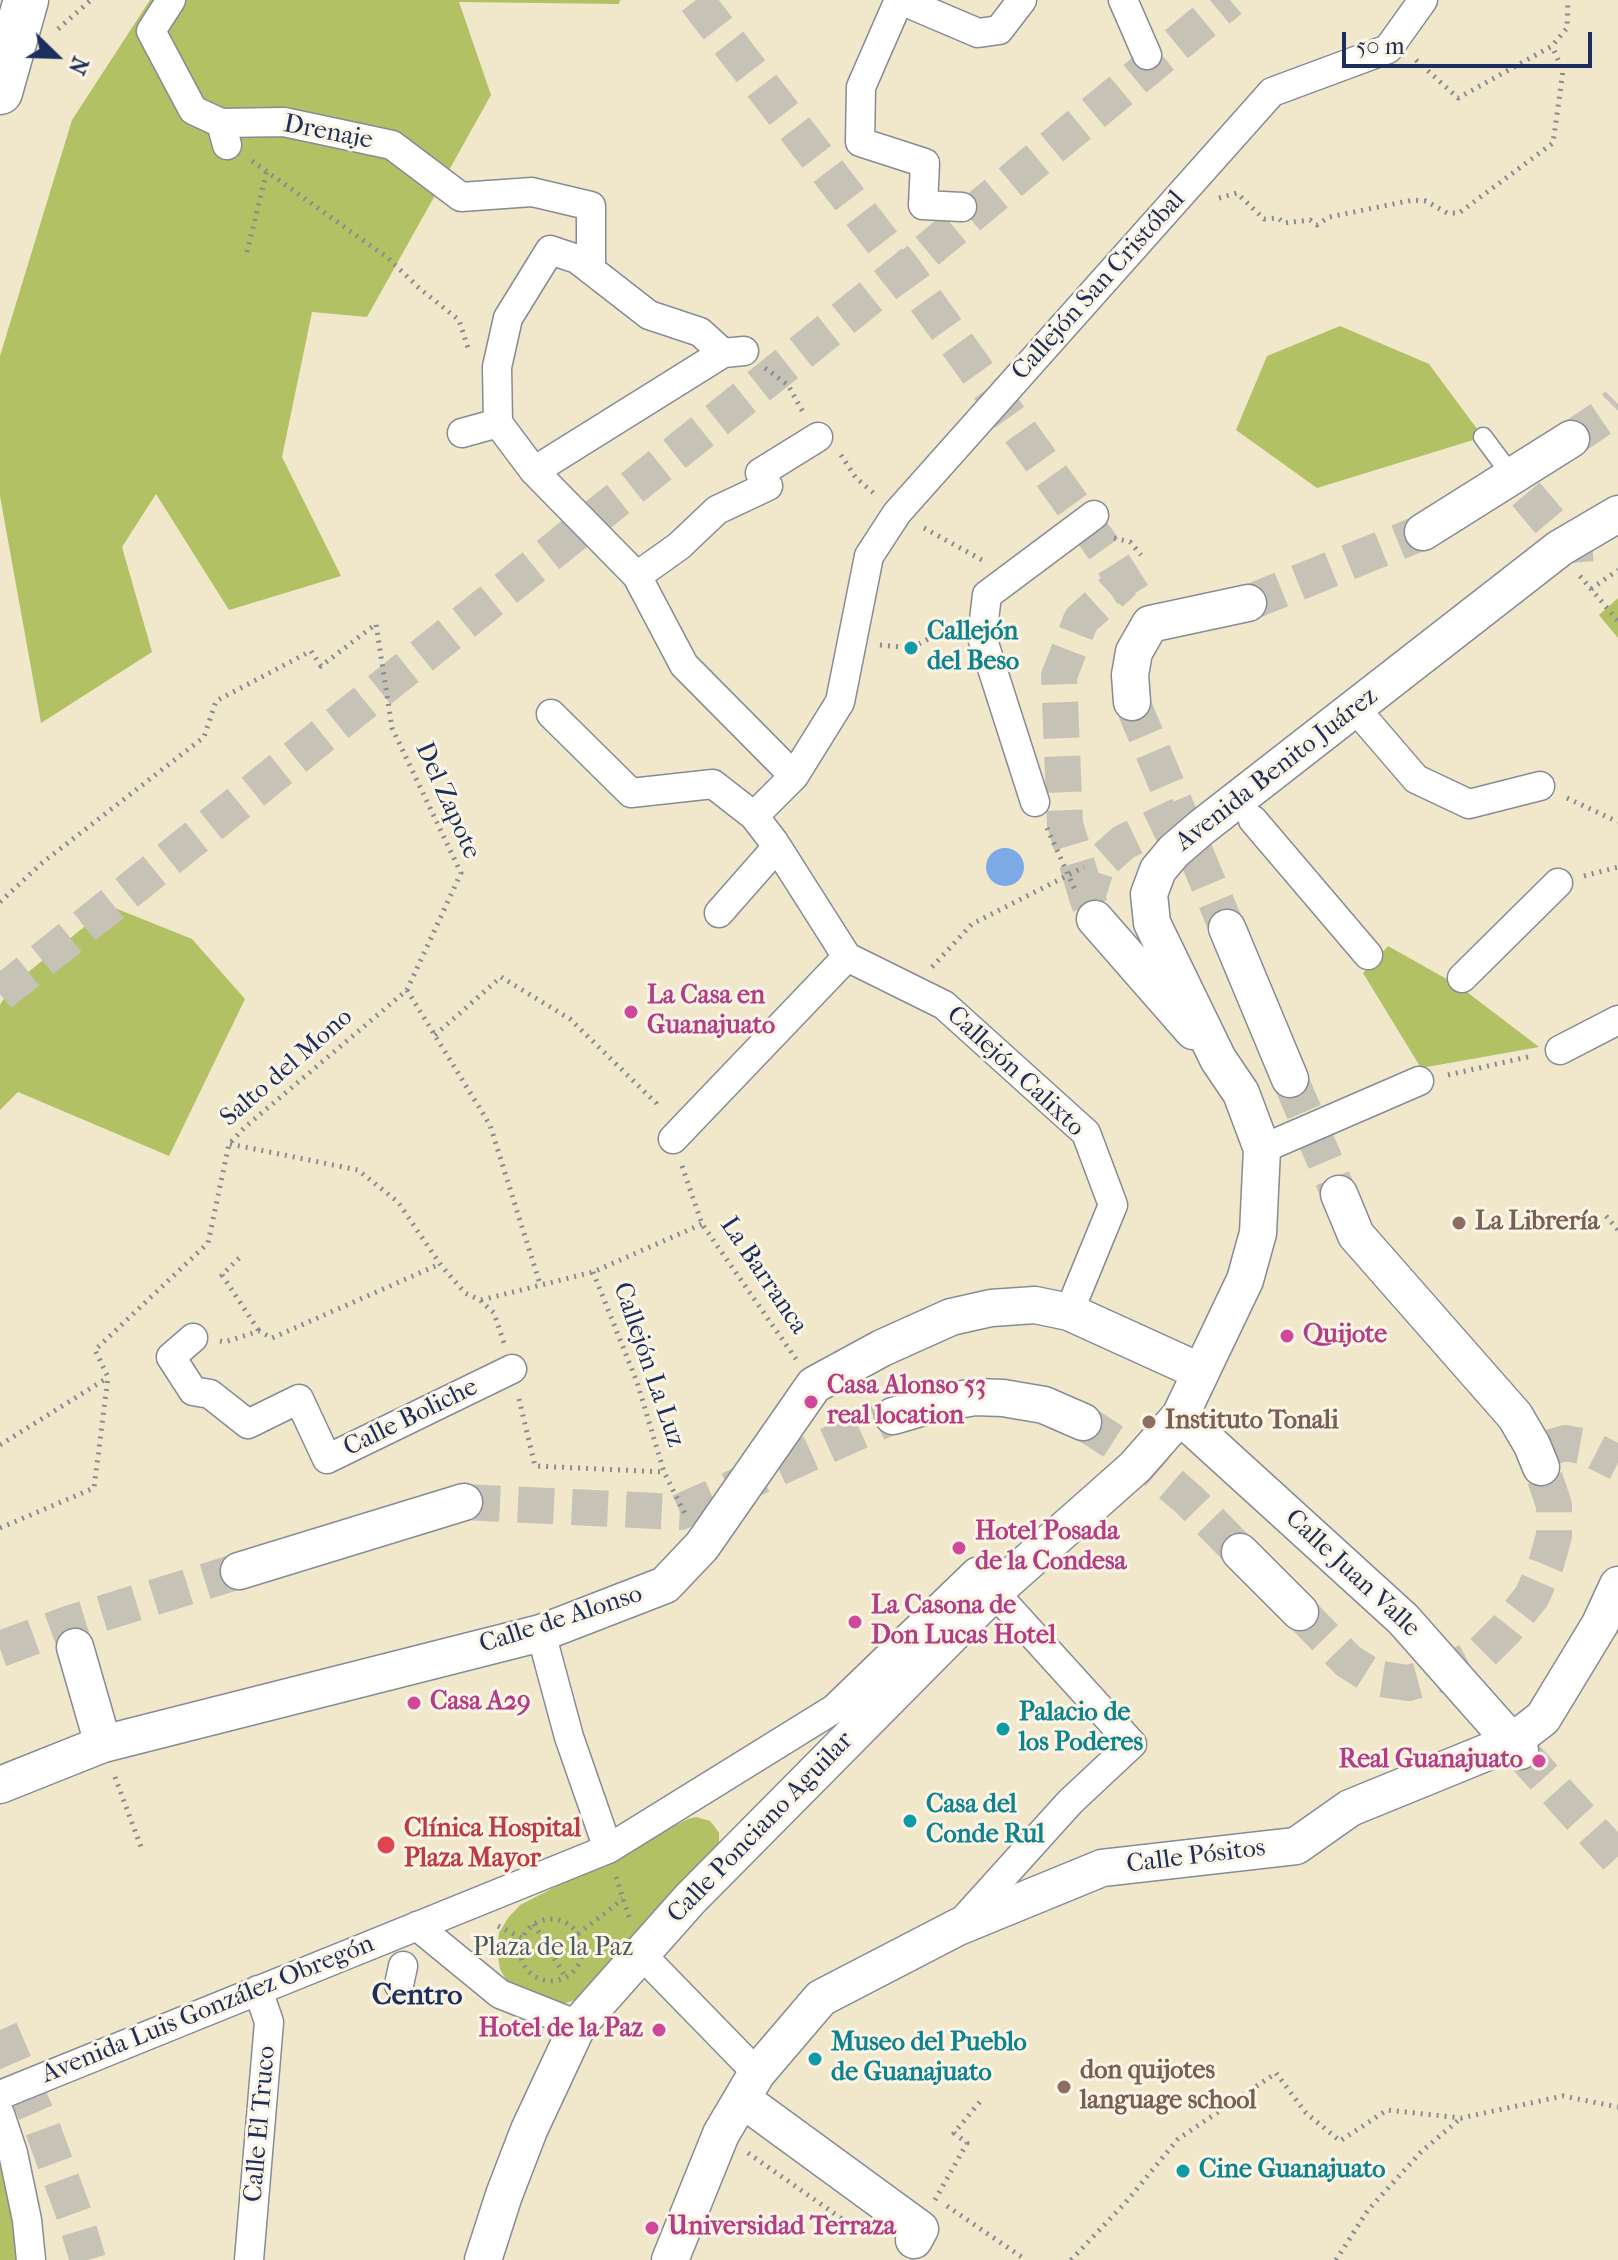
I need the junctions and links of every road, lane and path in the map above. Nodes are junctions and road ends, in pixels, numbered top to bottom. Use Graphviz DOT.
graph roads {
  1 [pos="26,0"];
  2 [pos="171,0"];
  3 [pos="899,0"];
  4 [pos="910,0"];
  5 [pos="1022,0"];
  6 [pos="1123,0"];
  7 [pos="1423,0"];
  8 [pos="1568,0"];
  9 [pos="1395,40"];
  10 [pos="1552,46"];
  11 [pos="1147,55"];
  12 [pos="0,92"];
  13 [pos="224,134"];
  14 [pos="267,170"];
  15 [pos="962,207"];
  16 [pos="1164,214"];
  17 [pos="247,252"];
  18 [pos="591,270"];
  19 [pos="497,367"];
  20 [pos="498,423"];
  21 [pos="462,433"];
  22 [pos="818,437"];
  23 [pos="1483,437"];
  24 [pos="1571,439"];
  25 [pos="534,471"];
  26 [pos="1519,485"];
  27 [pos="897,513"];
  28 [pos="1618,514"];
  29 [pos="1094,515"];
  30 [pos="1423,532"];
  31 [pos="1130,542"];
  32 [pos="1141,555"];
  33 [pos="1574,568"];
  34 [pos="1618,570"];
  35 [pos="637,576"];
  36 [pos="1591,589"];
  37 [pos="987,595"];
  38 [pos="1248,603"];
  39 [pos="1618,621"];
  40 [pos="851,643"];
  41 [pos="1132,702"];
  42 [pos="551,714"];
  43 [pos="1367,722"];
  44 [pos="794,776"];
  45 [pos="1540,786"];
  46 [pos="1035,802"];
  47 [pos="754,816"];
  48 [pos="1253,820"];
  49 [pos="1618,822"];
  50 [pos="777,847"];
  51 [pos="1084,867"];
  52 [pos="1067,875"];
  53 [pos="1558,883"];
  54 [pos="0,902"];
  55 [pos="719,913"];
  56 [pos="1095,919"];
  57 [pos="1227,928"];
  58 [pos="1368,955"];
  59 [pos="847,957"];
  60 [pos="930,969"];
  61 [pos="1462,978"];
  62 [pos="407,990"];
  63 [pos="1618,1020"];
  64 [pos="435,1035"];
  65 [pos="1560,1050"];
  66 [pos="1218,1059"];
  67 [pos="1290,1079"];
  68 [pos="1419,1081"];
  69 [pos="673,1139"];
  70 [pos="229,1144"];
  71 [pos="1262,1149"];
  72 [pos="1339,1194"];
  73 [pos="1606,1216"];
  74 [pos="702,1224"];
  75 [pos="1618,1230"];
  76 [pos="239,1258"];
  77 [pos="440,1264"];
  78 [pos="593,1272"];
  79 [pos="540,1284"];
  80 [pos="480,1300"];
  81 [pos="1069,1312"];
  82 [pos="259,1331"];
  83 [pos="193,1338"];
  84 [pos="512,1369"];
  85 [pos="1201,1372"];
  86 [pos="108,1377"];
  87 [pos="814,1385"];
  88 [pos="893,1416"];
  89 [pos="1180,1416"];
  90 [pos="1083,1422"];
  91 [pos="0,1445"];
  92 [pos="1541,1457"];
  93 [pos="464,1502"];
  94 [pos="0,1528"];
  95 [pos="1240,1552"];
  96 [pos="239,1571"];
  97 [pos="985,1582"];
  98 [pos="1618,1585"];
  99 [pos="1300,1612"];
  100 [pos="541,1633"];
  101 [pos="75,1647"];
  102 [pos="103,1744"];
  103 [pos="1516,1746"];
  104 [pos="0,1785"];
  105 [pos="141,1847"];
  106 [pos="608,1849"];
  107 [pos="623,1899"];
  108 [pos="534,1924"];
  109 [pos="417,1926"];
  110 [pos="958,1927"];
  111 [pos="578,1934"];
  112 [pos="640,1953"];
  113 [pos="566,1978"];
  114 [pos="258,1990"];
  115 [pos="578,2025"];
  116 [pos="749,2086"];
  117 [pos="0,2095"];
  118 [pos="983,2098"];
  119 [pos="1618,2107"];
  120 [pos="0,2114"];
  121 [pos="1461,2118"];
  122 [pos="747,2152"];
  123 [pos="924,2223"];
  124 [pos="849,2224"];
  125 [pos="31,2260"];
  126 [pos="249,2260"];
  127 [pos="483,2260"];
  128 [pos="670,2260"];
  129 [pos="1026,2260"];
  130 [pos="1071,2260"];
  131 [pos="1336,2260"];
  1 -- 12 [label="street"];
  2 -- 13 [label="street"];
  3 -- 15 [label="street"];
  4 -- 5 [label="street"];
  6 -- 11 [label="street"];
  7 -- 9 [label="street, Callejón San Cristóbal"];
  8 -- 10 [label="path"];
  9 -- 10 [label="path"];
  9 -- 16 [label="street, Callejón San Cristóbal"];
  10 -- 16 [label="path"];
  13 -- 14 [label="path"];
  13 -- 18 [label="street, Drenaje"];
  14 -- 17 [label="path"];
  14 -- 19 [label="path"];
  16 -- 27 [label="street, Callejón San Cristóbal"];
  18 -- 19 [label="street"];
  18 -- 25 [label="street"];
  19 -- 20 [label="street"];
  20 -- 21 [label="street"];
  20 -- 25 [label="street"];
  22 -- 35 [label="street"];
  23 -- 26 [label="lane"];
  24 -- 26 [label="street"];
  25 -- 35 [label="street"];
  26 -- 30 [label="street"];
  27 -- 37 [label="path"];
  27 -- 40 [label="street, Callejón San Cristóbal"];
  28 -- 66 [label="street, Avenida Benito Juárez"];
  29 -- 37 [label="street"];
  31 -- 32 [label="path"];
  33 -- 36 [label="path"];
  34 -- 36 [label="path"];
  35 -- 44 [label="street"];
  36 -- 39 [label="path"];
  37 -- 40 [label="path"];
  37 -- 46 [label="street"];
  38 -- 41 [label="street"];
  40 -- 44 [label="street, Callejón San Cristóbal"];
  42 -- 47 [label="street"];
  43 -- 45 [label="street"];
  44 -- 47 [label="street, Callejón San Cristóbal"];
  45 -- 49 [label="path"];
  46 -- 52 [label="path"];
  47 -- 50 [label="street"];
  48 -- 58 [label="street"];
  50 -- 55 [label="street"];
  50 -- 59 [label="street"];
  51 -- 52 [label="path"];
  52 -- 60 [label="path"];
  53 -- 61 [label="street"];
  54 -- 62 [label="path, Del Zapote"];
  56 -- 66 [label="street"];
  57 -- 67 [label="street"];
  59 -- 69 [label="street"];
  59 -- 81 [label="street, Callejón Calixto"];
  62 -- 64 [label="path"];
  62 -- 70 [label="path, Salto del Mono"];
  63 -- 65 [label="street"];
  64 -- 69 [label="path, La Barranca"];
  64 -- 79 [label="path"];
  65 -- 68 [label="path"];
  66 -- 71 [label="street, Avenida Benito Juárez"];
  68 -- 71 [label="street"];
  69 -- 74 [label="path, La Barranca"];
  70 -- 77 [label="path"];
  70 -- 86 [label="path, Salto del Mono"];
  71 -- 85 [label="street, Avenida Benito Juárez"];
  72 -- 92 [label="street"];
  73 -- 75 [label="path"];
  74 -- 78 [label="path"];
  74 -- 87 [label="path, La Barranca"];
  76 -- 82 [label="path"];
  77 -- 80 [label="path"];
  77 -- 82 [label="path"];
  78 -- 79 [label="path"];
  78 -- 84 [label="path, Callejón La Luz"];
  79 -- 80 [label="path"];
  80 -- 84 [label="path"];
  81 -- 85 [label="street, Calle de Alonso"];
  81 -- 87 [label="street, Calle de Alonso"];
  82 -- 83 [label="path"];
  83 -- 84 [label="street, Calle Boliche"];
  85 -- 89 [label="street, Avenida Benito Juárez"];
  86 -- 91 [label="path"];
  86 -- 94 [label="path"];
  87 -- 100 [label="street, Calle de Alonso"];
  88 -- 90 [label="street"];
  89 -- 97 [label="street, Avenida Benito Juárez"];
  89 -- 103 [label="street, Calle Juan Valle"];
  93 -- 96 [label="street"];
  95 -- 99 [label="street"];
  97 -- 106 [label="street"];
  97 -- 110 [label="street"];
  97 -- 112 [label="street, Calle Ponciano Aguilar"];
  98 -- 103 [label="street, Calle Pósitos"];
  100 -- 102 [label="street, Calle de Alonso"];
  100 -- 106 [label="street"];
  101 -- 102 [label="street"];
  102 -- 104 [label="street, Calle de Alonso"];
  102 -- 105 [label="path"];
  103 -- 110 [label="street, Calle Pósitos"];
  106 -- 107 [label="path"];
  106 -- 109 [label="street"];
  107 -- 111 [label="path"];
  107 -- 112 [label="path"];
  108 -- 111 [label="path"];
  108 -- 113 [label="path"];
  108 -- 113 [label="path"];
  109 -- 114 [label="street, Avenida Luis González Obregón"];
  109 -- 115 [label="street"];
  110 -- 116 [label="street, Calle Pósitos"];
  111 -- 113 [label="path"];
  112 -- 115 [label="street, Calle Ponciano Aguilar"];
  112 -- 116 [label="street"];
  114 -- 117 [label="street, Avenida Luis González Obregón"];
  114 -- 126 [label="street, Calle El Truco"];
  115 -- 127 [label="street, Calle Ponciano Aguilar"];
  116 -- 123 [label="street"];
  116 -- 128 [label="street, Calle Pósitos"];
  118 -- 123 [label="path"];
  119 -- 121 [label="path"];
  120 -- 125 [label="street"];
  121 -- 130 [label="path"];
  121 -- 131 [label="path"];
  122 -- 124 [label="path"];
  123 -- 129 [label="path"];
}
